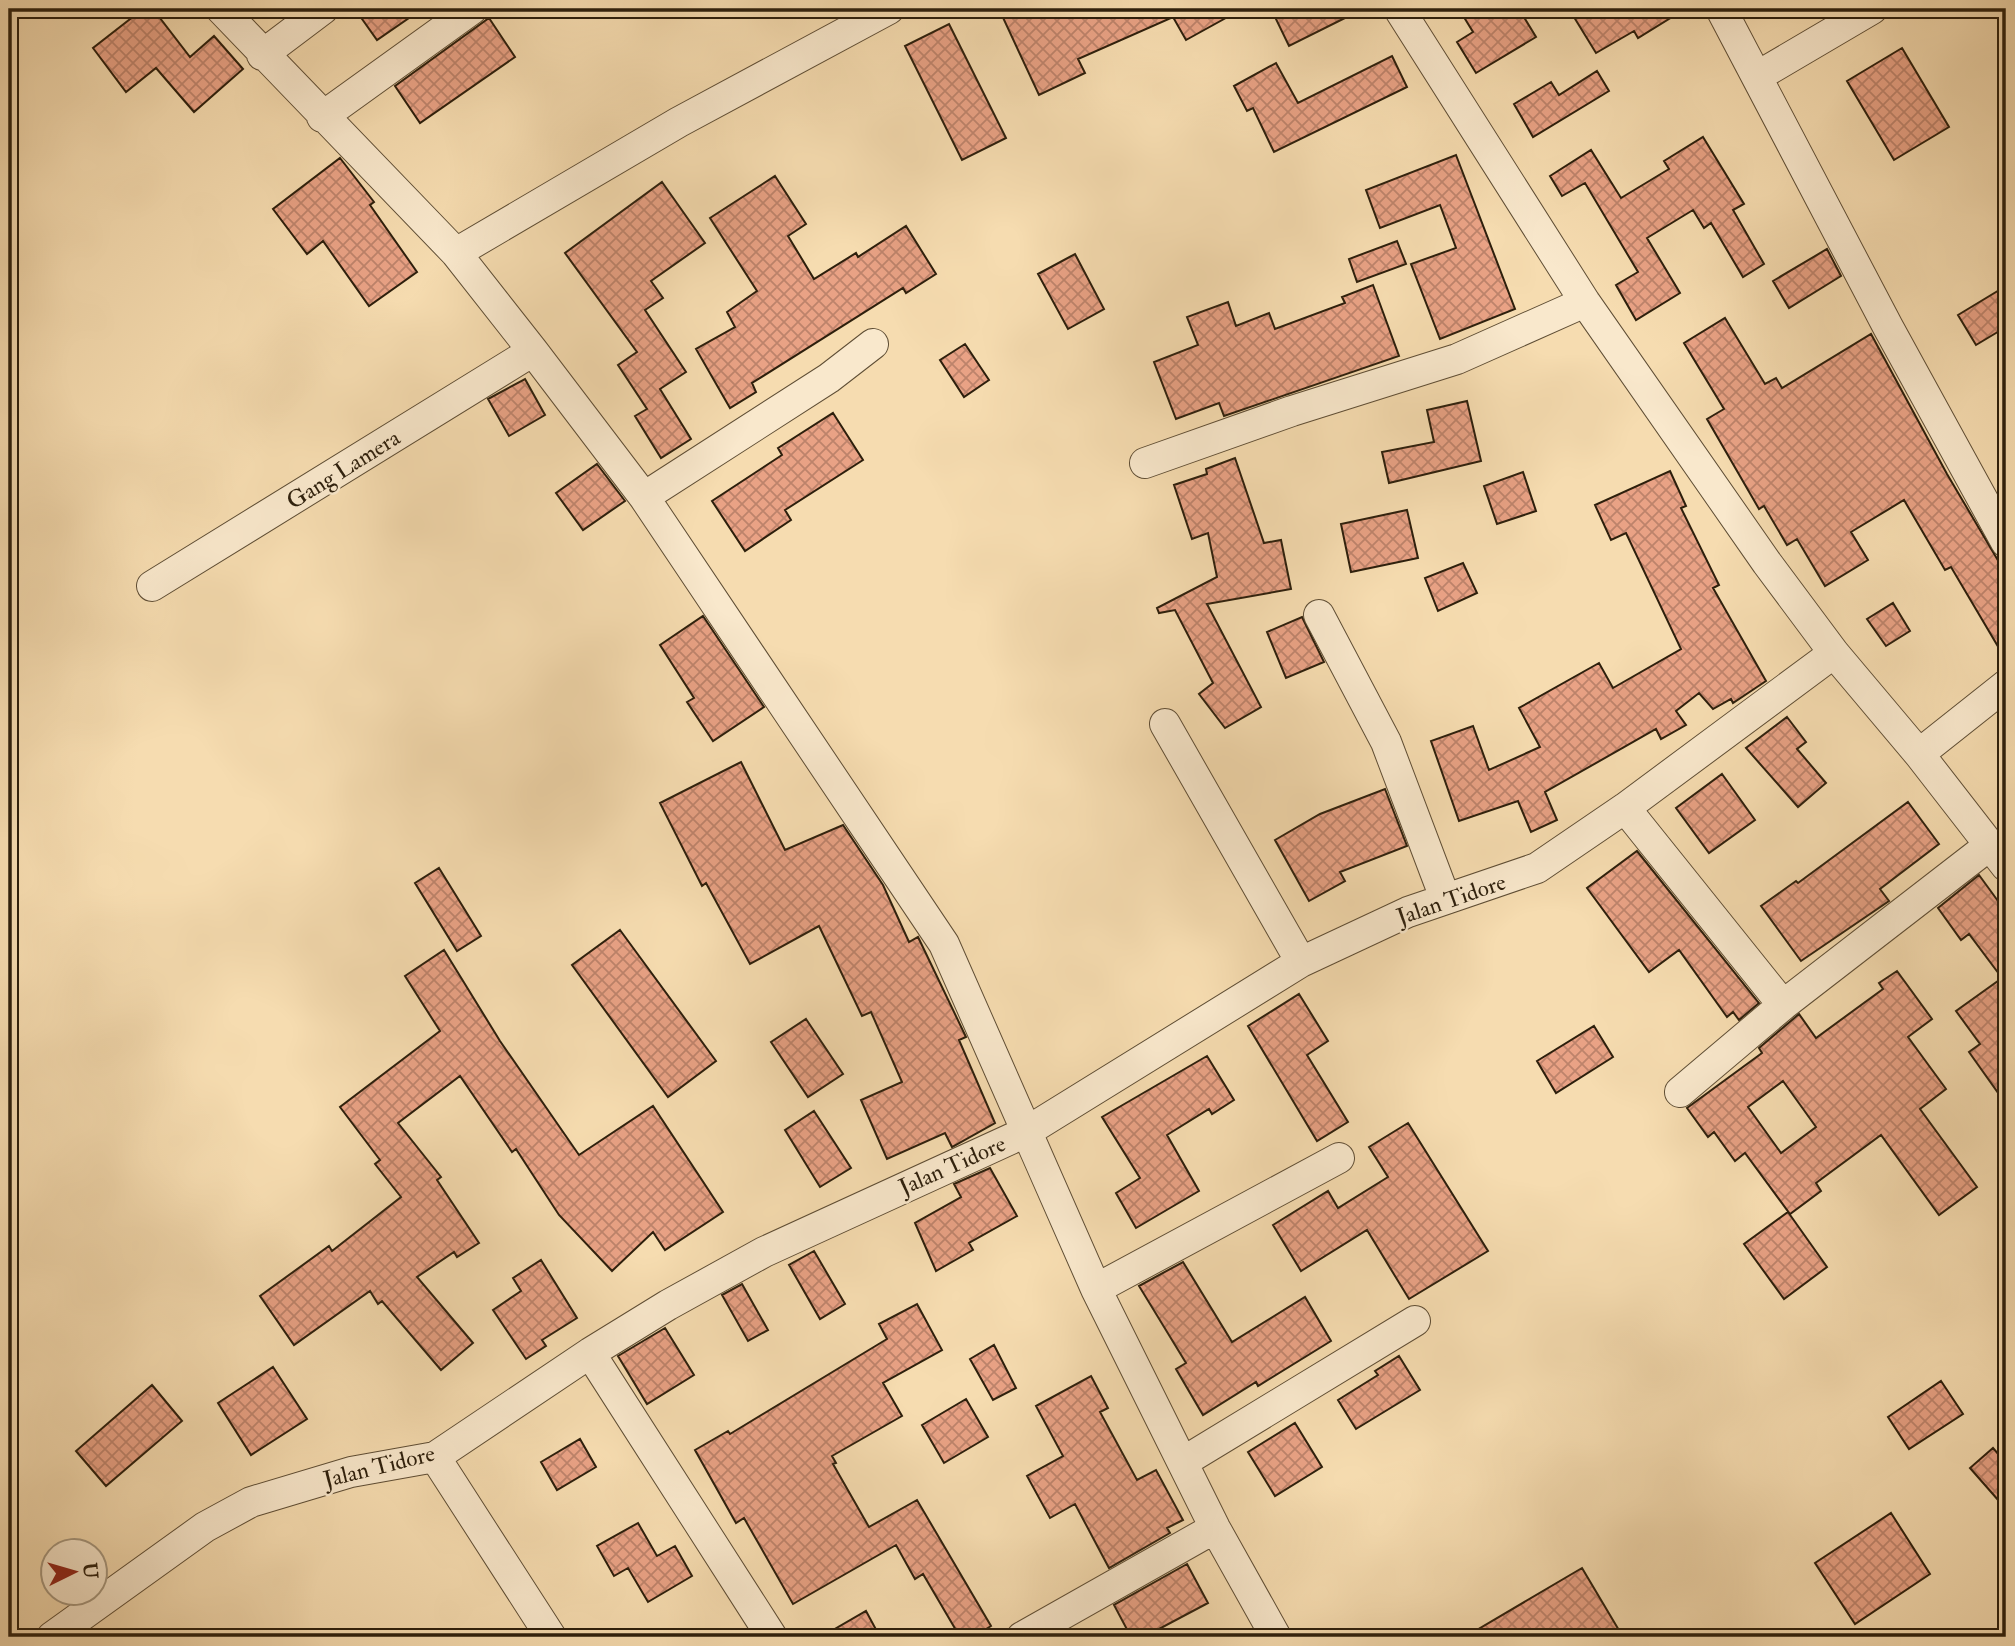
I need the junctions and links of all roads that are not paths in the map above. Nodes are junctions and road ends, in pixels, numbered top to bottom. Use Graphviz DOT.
graph roads {
  1 [pos="221,9"];
  2 [pos="323,9"];
  3 [pos="472,9"];
  4 [pos="889,9"];
  5 [pos="1399,9"];
  6 [pos="1721,9"];
  7 [pos="1872,9"];
  8 [pos="262,55"];
  9 [pos="1758,76"];
  10 [pos="322,117"];
  11 [pos="456,253"];
  12 [pos="1585,302"];
  13 [pos="873,344"];
  14 [pos="533,351"];
  15 [pos="1145,464"];
  16 [pos="644,497"];
  17 [pos="2006,542"];
  18 [pos="152,586"];
  19 [pos="1319,615"];
  20 [pos="1834,653"];
  21 [pos="2006,685"];
  22 [pos="1165,723"];
  23 [pos="1919,754"];
  24 [pos="1625,808"];
  25 [pos="1998,855"];
  26 [pos="1444,898"];
  27 [pos="1301,962"];
  28 [pos="1783,1005"];
  29 [pos="1680,1091"];
  30 [pos="1026,1132"];
  31 [pos="1339,1158"];
  32 [pos="1096,1289"];
  33 [pos="1415,1321"];
  34 [pos="590,1353"];
  35 [pos="435,1457"];
  36 [pos="1183,1462"];
  37 [pos="1215,1528"];
  38 [pos="52,1637"];
  39 [pos="551,1637"];
  40 [pos="772,1637"];
  41 [pos="1022,1637"];
  42 [pos="1276,1637"];
  1 -- 8 [label="street"];
  2 -- 8 [label="street"];
  3 -- 10 [label="street"];
  4 -- 11 [label="street"];
  5 -- 12 [label="street"];
  6 -- 9 [label="street"];
  7 -- 9 [label="street"];
  8 -- 10 [label="street"];
  9 -- 17 [label="street"];
  10 -- 11 [label="street"];
  11 -- 14 [label="street"];
  12 -- 15 [label="street"];
  12 -- 20 [label="street"];
  13 -- 16 [label="street"];
  14 -- 16 [label="street"];
  14 -- 18 [label="street, Gang Lamera"];
  16 -- 30 [label="street"];
  19 -- 26 [label="street"];
  20 -- 23 [label="street"];
  20 -- 24 [label="street, Jalan Tidore"];
  21 -- 23 [label="street"];
  22 -- 27 [label="street"];
  23 -- 25 [label="street"];
  24 -- 26 [label="street, Jalan Tidore"];
  24 -- 28 [label="street"];
  25 -- 28 [label="street"];
  26 -- 27 [label="street, Jalan Tidore"];
  27 -- 30 [label="street, Jalan Tidore"];
  28 -- 29 [label="street"];
  30 -- 32 [label="street"];
  30 -- 34 [label="street, Jalan Tidore"];
  31 -- 32 [label="street"];
  32 -- 36 [label="street"];
  33 -- 36 [label="street"];
  34 -- 35 [label="street, Jalan Tidore"];
  34 -- 40 [label="street"];
  35 -- 38 [label="street, Jalan Tidore"];
  35 -- 39 [label="street"];
  36 -- 37 [label="street"];
  37 -- 41 [label="street"];
  37 -- 42 [label="street"];
}
